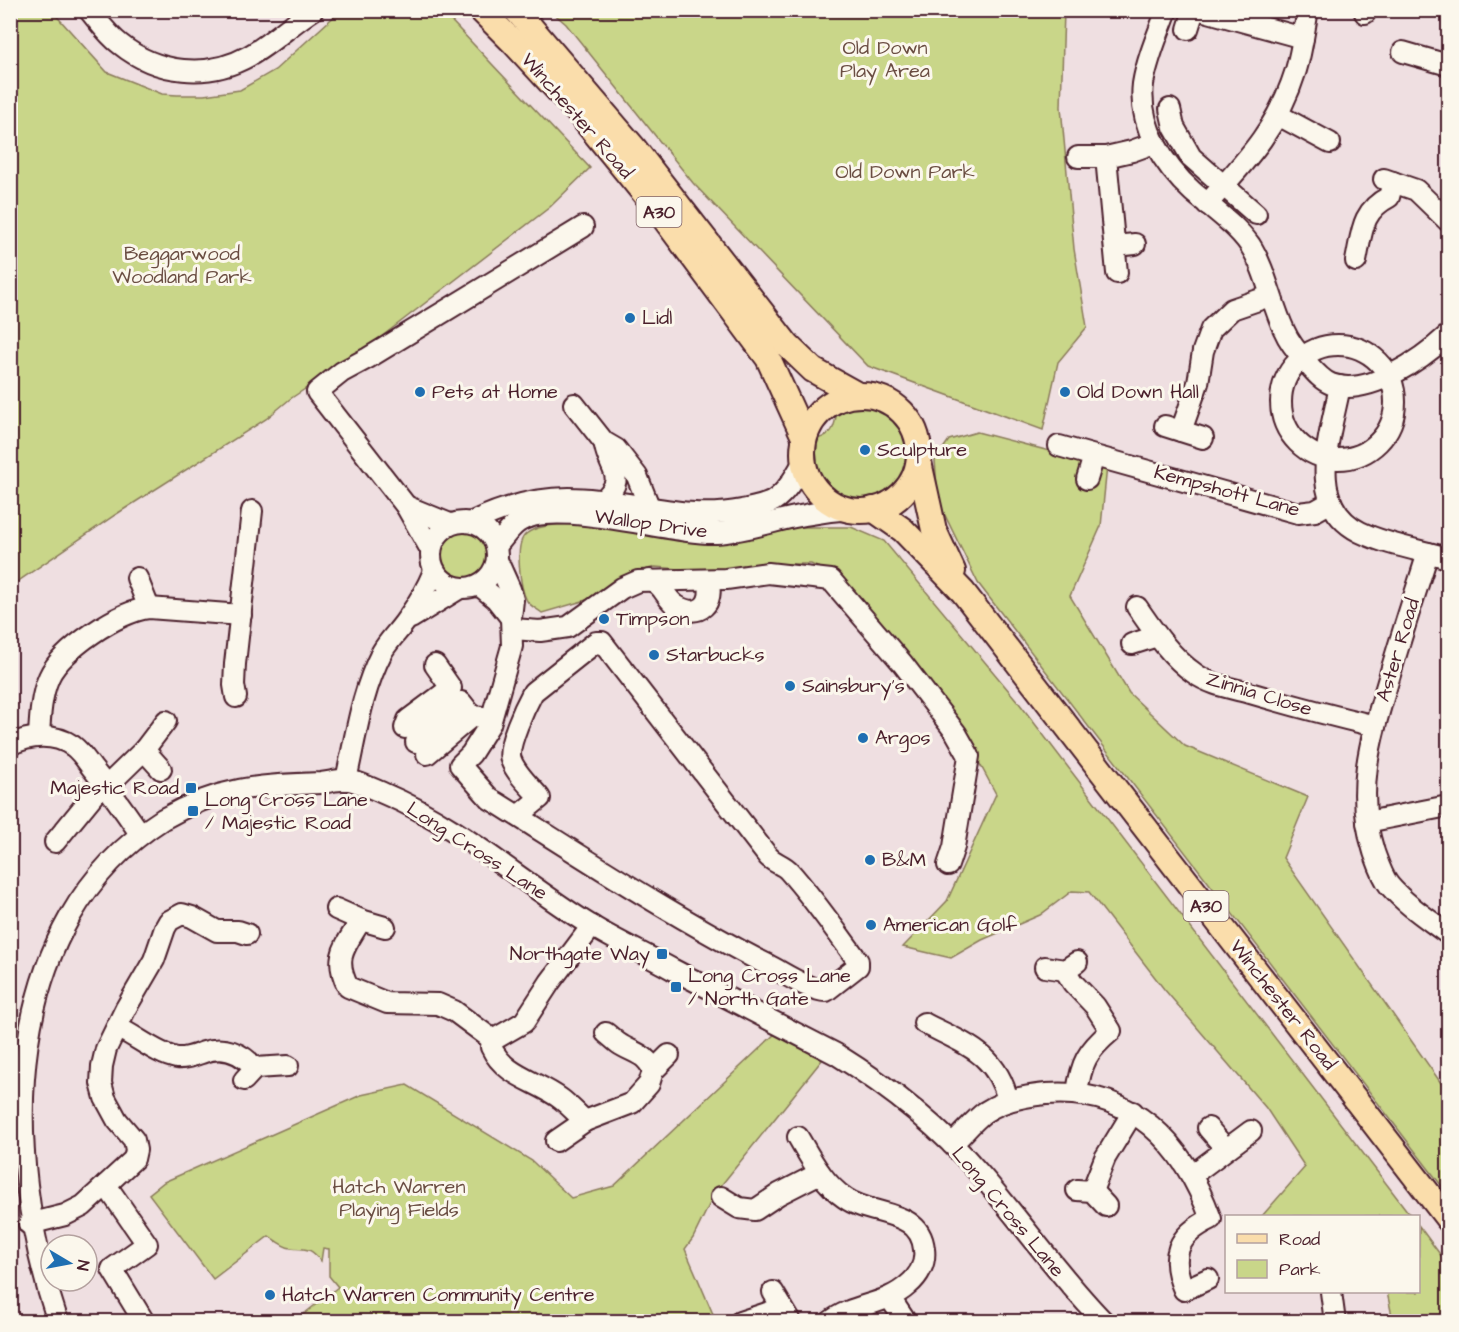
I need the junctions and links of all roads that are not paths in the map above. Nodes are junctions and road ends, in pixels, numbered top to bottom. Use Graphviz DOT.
graph roads {
  1 [pos="89,10"];
  2 [pos="481,10"];
  3 [pos="516,10"];
  4 [pos="1167,10"];
  5 [pos="1201,10"];
  6 [pos="1308,10"];
  7 [pos="305,14"];
  8 [pos="1303,38"];
  9 [pos="1402,52"];
  10 [pos="1449,65"];
  11 [pos="1170,109"];
  12 [pos="1278,115"];
  13 [pos="1154,143"];
  14 [pos="1330,143"];
  15 [pos="1078,157"];
  16 [pos="1106,157"];
  17 [pos="1225,186"];
  18 [pos="1207,204"];
  19 [pos="1256,214"];
  20 [pos="1449,221"];
  21 [pos="584,227"];
  22 [pos="1135,244"];
  23 [pos="1115,246"];
  24 [pos="1356,261"];
  25 [pos="1117,273"];
  26 [pos="1270,296"];
  27 [pos="1445,344"];
  28 [pos="1302,358"];
  29 [pos="1388,375"];
  30 [pos="1340,386"];
  31 [pos="858,395"];
  32 [pos="574,404"];
  33 [pos="804,437"];
  34 [pos="1203,438"];
  35 [pos="604,442"];
  36 [pos="1059,446"];
  37 [pos="1095,456"];
  38 [pos="1326,458"];
  39 [pos="918,460"];
  40 [pos="804,461"];
  41 [pos="1088,479"];
  42 [pos="602,501"];
  43 [pos="1331,502"];
  44 [pos="406,506"];
  45 [pos="650,509"];
  46 [pos="862,509"];
  47 [pos="252,511"];
  48 [pos="472,522"];
  49 [pos="450,524"];
  50 [pos="431,550"];
  51 [pos="496,553"];
  52 [pos="1428,553"];
  53 [pos="1449,558"];
  54 [pos="434,572"];
  55 [pos="137,578"];
  56 [pos="650,580"];
  57 [pos="708,580"];
  58 [pos="470,587"];
  59 [pos="963,592"];
  60 [pos="1137,607"];
  61 [pos="149,608"];
  62 [pos="241,615"];
  63 [pos="406,621"];
  64 [pos="512,624"];
  65 [pos="1157,636"];
  66 [pos="1131,644"];
  67 [pos="435,665"];
  68 [pos="236,696"];
  69 [pos="469,706"];
  70 [pos="166,721"];
  71 [pos="1375,726"];
  72 [pos="39,736"];
  73 [pos="10,745"];
  74 [pos="144,750"];
  75 [pos="161,769"];
  76 [pos="346,780"];
  77 [pos="105,784"];
  78 [pos="1449,806"];
  79 [pos="518,816"];
  80 [pos="1367,822"];
  81 [pos="139,832"];
  82 [pos="55,842"];
  83 [pos="948,865"];
  84 [pos="336,909"];
  85 [pos="361,920"];
  86 [pos="238,926"];
  87 [pos="592,926"];
  88 [pos="385,927"];
  89 [pos="1449,934"];
  90 [pos="1045,966"];
  91 [pos="923,1021"];
  92 [pos="118,1028"];
  93 [pos="606,1033"];
  94 [pos="493,1040"];
  95 [pos="669,1055"];
  96 [pos="288,1066"];
  97 [pos="653,1071"];
  98 [pos="1077,1093"];
  99 [pos="1008,1101"];
  100 [pos="1133,1112"];
  101 [pos="585,1121"];
  102 [pos="1208,1128"];
  103 [pos="1251,1131"];
  104 [pos="798,1137"];
  105 [pos="556,1142"];
  106 [pos="952,1144"];
  107 [pos="1226,1149"];
  108 [pos="820,1173"];
  109 [pos="1192,1175"];
  110 [pos="106,1185"];
  111 [pos="721,1197"];
  112 [pos="1107,1206"];
  113 [pos="1449,1219"];
  114 [pos="29,1224"];
  115 [pos="1208,1279"];
  116 [pos="1331,1293"];
  117 [pos="890,1298"];
  118 [pos="782,1307"];
  119 [pos="1091,1317"];
  120 [pos="143,1320"];
  121 [pos="58,1322"];
  122 [pos="740,1322"];
  123 [pos="830,1322"];
  124 [pos="906,1322"];
  125 [pos="1335,1322"];
  1 -- 7 [label="street"];
  2 -- 33 [label="main road, Winchester Road / A30"];
  3 -- 31 [label="main road, Winchester Road / A30"];
  4 -- 13 [label="street"];
  5 -- 8 [label="street"];
  6 -- 8 [label="street"];
  8 -- 12 [label="street"];
  9 -- 10 [label="street"];
  11 -- 17 [label="street"];
  12 -- 14 [label="street"];
  12 -- 17 [label="street"];
  13 -- 16 [label="street"];
  13 -- 18 [label="street"];
  15 -- 16 [label="street"];
  16 -- 23 [label="street"];
  17 -- 18 [label="street"];
  17 -- 19 [label="street"];
  18 -- 26 [label="street"];
  20 -- 24 [label="street"];
  21 -- 44 [label="street, Wallop Drive"];
  22 -- 23 [label="street"];
  23 -- 25 [label="street"];
  26 -- 28 [label="street"];
  26 -- 34 [label="street"];
  27 -- 29 [label="street"];
  28 -- 29 [label="street"];
  28 -- 30 [label="street"];
  28 -- 38 [label="street"];
  29 -- 30 [label="street"];
  29 -- 38 [label="street"];
  30 -- 38 [label="street"];
  31 -- 33 [label="main road"];
  31 -- 39 [label="main road"];
  32 -- 35 [label="street"];
  33 -- 40 [label="main road"];
  35 -- 42 [label="street"];
  35 -- 45 [label="street"];
  36 -- 37 [label="street, Kempshott Lane"];
  37 -- 41 [label="street"];
  37 -- 43 [label="street, Kempshott Lane"];
  38 -- 43 [label="street"];
  39 -- 46 [label="main road"];
  39 -- 59 [label="main road, Winchester Road / A30"];
  40 -- 45 [label="street, Wallop Drive"];
  40 -- 46 [label="main road"];
  42 -- 45 [label="street, Wallop Drive"];
  42 -- 48 [label="street, Wallop Drive"];
  43 -- 52 [label="street, Kempshott Lane"];
  44 -- 49 [label="street, Wallop Drive"];
  44 -- 50 [label="street, Wallop Drive"];
  46 -- 51 [label="street, Wallop Drive"];
  46 -- 59 [label="main road, Winchester Road / A30"];
  47 -- 62 [label="street"];
  48 -- 49 [label="street, Wallop Drive"];
  48 -- 51 [label="street"];
  49 -- 50 [label="street"];
  50 -- 54 [label="street, Wallop Drive"];
  51 -- 58 [label="street, Wallop Drive"];
  51 -- 64 [label="street"];
  52 -- 53 [label="street, Kempshott Lane"];
  52 -- 71 [label="street, Aster Road"];
  54 -- 58 [label="street"];
  54 -- 63 [label="street, Wallop Drive"];
  55 -- 61 [label="street"];
  56 -- 57 [label="street"];
  56 -- 57 [label="street"];
  56 -- 64 [label="street"];
  57 -- 83 [label="street"];
  58 -- 63 [label="street, Wallop Drive"];
  58 -- 64 [label="street"];
  59 -- 113 [label="main road, Winchester Road / A30"];
  60 -- 65 [label="street, Zinnia Close"];
  61 -- 62 [label="street"];
  61 -- 72 [label="street"];
  62 -- 68 [label="street"];
  63 -- 76 [label="street, Wallop Drive"];
  64 -- 69 [label="street"];
  65 -- 66 [label="street"];
  65 -- 71 [label="street, Zinnia Close"];
  67 -- 69 [label="street"];
  69 -- 69 [label="street"];
  69 -- 79 [label="street"];
  70 -- 74 [label="street"];
  71 -- 80 [label="street, Aster Road"];
  72 -- 73 [label="street"];
  72 -- 77 [label="street"];
  74 -- 75 [label="street"];
  74 -- 77 [label="street"];
  76 -- 81 [label="street, Long Cross Lane"];
  76 -- 87 [label="street, Long Cross Lane"];
  77 -- 81 [label="street"];
  77 -- 82 [label="street"];
  78 -- 80 [label="street"];
  79 -- 79 [label="street"];
  80 -- 89 [label="street"];
  81 -- 114 [label="street, Long Cross Lane"];
  84 -- 85 [label="street"];
  85 -- 88 [label="street"];
  85 -- 94 [label="street"];
  86 -- 92 [label="street"];
  87 -- 94 [label="street"];
  87 -- 106 [label="street, Long Cross Lane"];
  90 -- 98 [label="street"];
  91 -- 99 [label="street"];
  92 -- 96 [label="street"];
  92 -- 110 [label="street"];
  93 -- 97 [label="street"];
  94 -- 101 [label="street"];
  95 -- 97 [label="street"];
  97 -- 101 [label="street"];
  98 -- 99 [label="street"];
  98 -- 100 [label="street"];
  99 -- 106 [label="street"];
  100 -- 109 [label="street"];
  100 -- 112 [label="street"];
  101 -- 105 [label="street"];
  102 -- 107 [label="street"];
  103 -- 107 [label="street"];
  104 -- 108 [label="street"];
  106 -- 119 [label="street, Long Cross Lane"];
  107 -- 109 [label="street"];
  108 -- 111 [label="street"];
  108 -- 117 [label="street"];
  109 -- 115 [label="street"];
  110 -- 114 [label="street"];
  110 -- 120 [label="street"];
  114 -- 121 [label="street, Long Cross Lane"];
  116 -- 125 [label="street"];
  117 -- 123 [label="street"];
  117 -- 124 [label="street"];
  118 -- 122 [label="street"];
}
